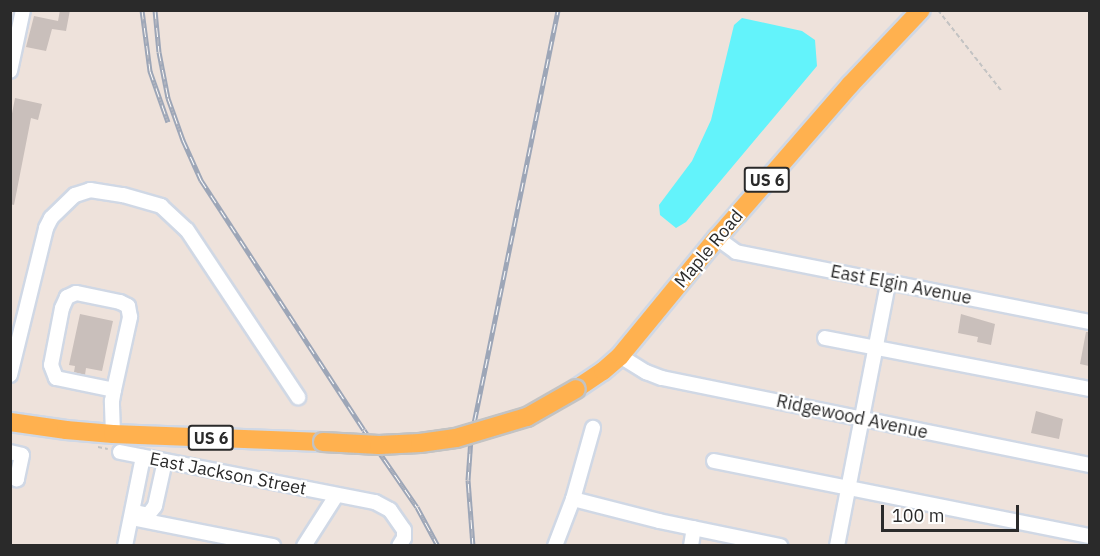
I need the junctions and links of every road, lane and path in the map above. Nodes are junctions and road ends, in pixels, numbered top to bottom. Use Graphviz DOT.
graph roads {
  1 [pos="23,10"];
  2 [pos="921,10"];
  3 [pos="938,10"];
  4 [pos="10,70"];
  5 [pos="1001,90"];
  6 [pos="717,238"];
  7 [pos="888,283"];
  8 [pos="1089,322"];
  9 [pos="825,338"];
  10 [pos="876,348"];
  11 [pos="620,356"];
  12 [pos="10,375"];
  13 [pos="1089,389"];
  14 [pos="114,390"];
  15 [pos="298,397"];
  16 [pos="862,420"];
  17 [pos="10,422"];
  18 [pos="592,428"];
  19 [pos="106,433"];
  20 [pos="10,452"];
  21 [pos="120,452"];
  22 [pos="143,457"];
  23 [pos="165,461"];
  24 [pos="714,461"];
  25 [pos="1089,465"];
  26 [pos="10,477"];
  27 [pos="849,488"];
  28 [pos="336,496"];
  29 [pos="573,500"];
  30 [pos="132,515"];
  31 [pos="694,528"];
  32 [pos="1064,531"];
  33 [pos="1089,536"];
  34 [pos="125,546"];
  35 [pos="273,546"];
  36 [pos="304,546"];
  37 [pos="399,546"];
  38 [pos="555,546"];
  39 [pos="691,546"];
  40 [pos="780,546"];
  41 [pos="837,546"];
  42 [pos="1061,546"];
  1 -- 4 [label="street"];
  2 -- 6 [label="main road, Maple Road / US 6"];
  3 -- 5 [label="path"];
  6 -- 7 [label="street, East Elgin Avenue"];
  6 -- 11 [label="main road, Maple Road / US 6"];
  7 -- 8 [label="street, East Elgin Avenue"];
  7 -- 10 [label="street"];
  9 -- 10 [label="street"];
  10 -- 13 [label="street"];
  10 -- 16 [label="street"];
  11 -- 16 [label="street, Ridgewood Avenue"];
  11 -- 19 [label="main road, US 6, bridge"];
  12 -- 15 [label="street"];
  14 -- 14 [label="street"];
  14 -- 19 [label="street"];
  16 -- 25 [label="street, Ridgewood Avenue"];
  16 -- 27 [label="street"];
  17 -- 19 [label="main road, US 6"];
  18 -- 29 [label="street"];
  20 -- 26 [label="street"];
  21 -- 22 [label="street, East Jackson Street"];
  22 -- 23 [label="street, East Jackson Street"];
  22 -- 30 [label="street"];
  23 -- 28 [label="street, East Jackson Street"];
  23 -- 30 [label="street"];
  24 -- 27 [label="street"];
  27 -- 32 [label="street"];
  27 -- 41 [label="street"];
  28 -- 36 [label="street"];
  28 -- 37 [label="street, East Jackson Street"];
  29 -- 31 [label="street"];
  29 -- 38 [label="street"];
  30 -- 34 [label="street"];
  30 -- 35 [label="street"];
  31 -- 39 [label="street"];
  31 -- 40 [label="street"];
  32 -- 33 [label="street"];
  32 -- 42 [label="street"];
}
